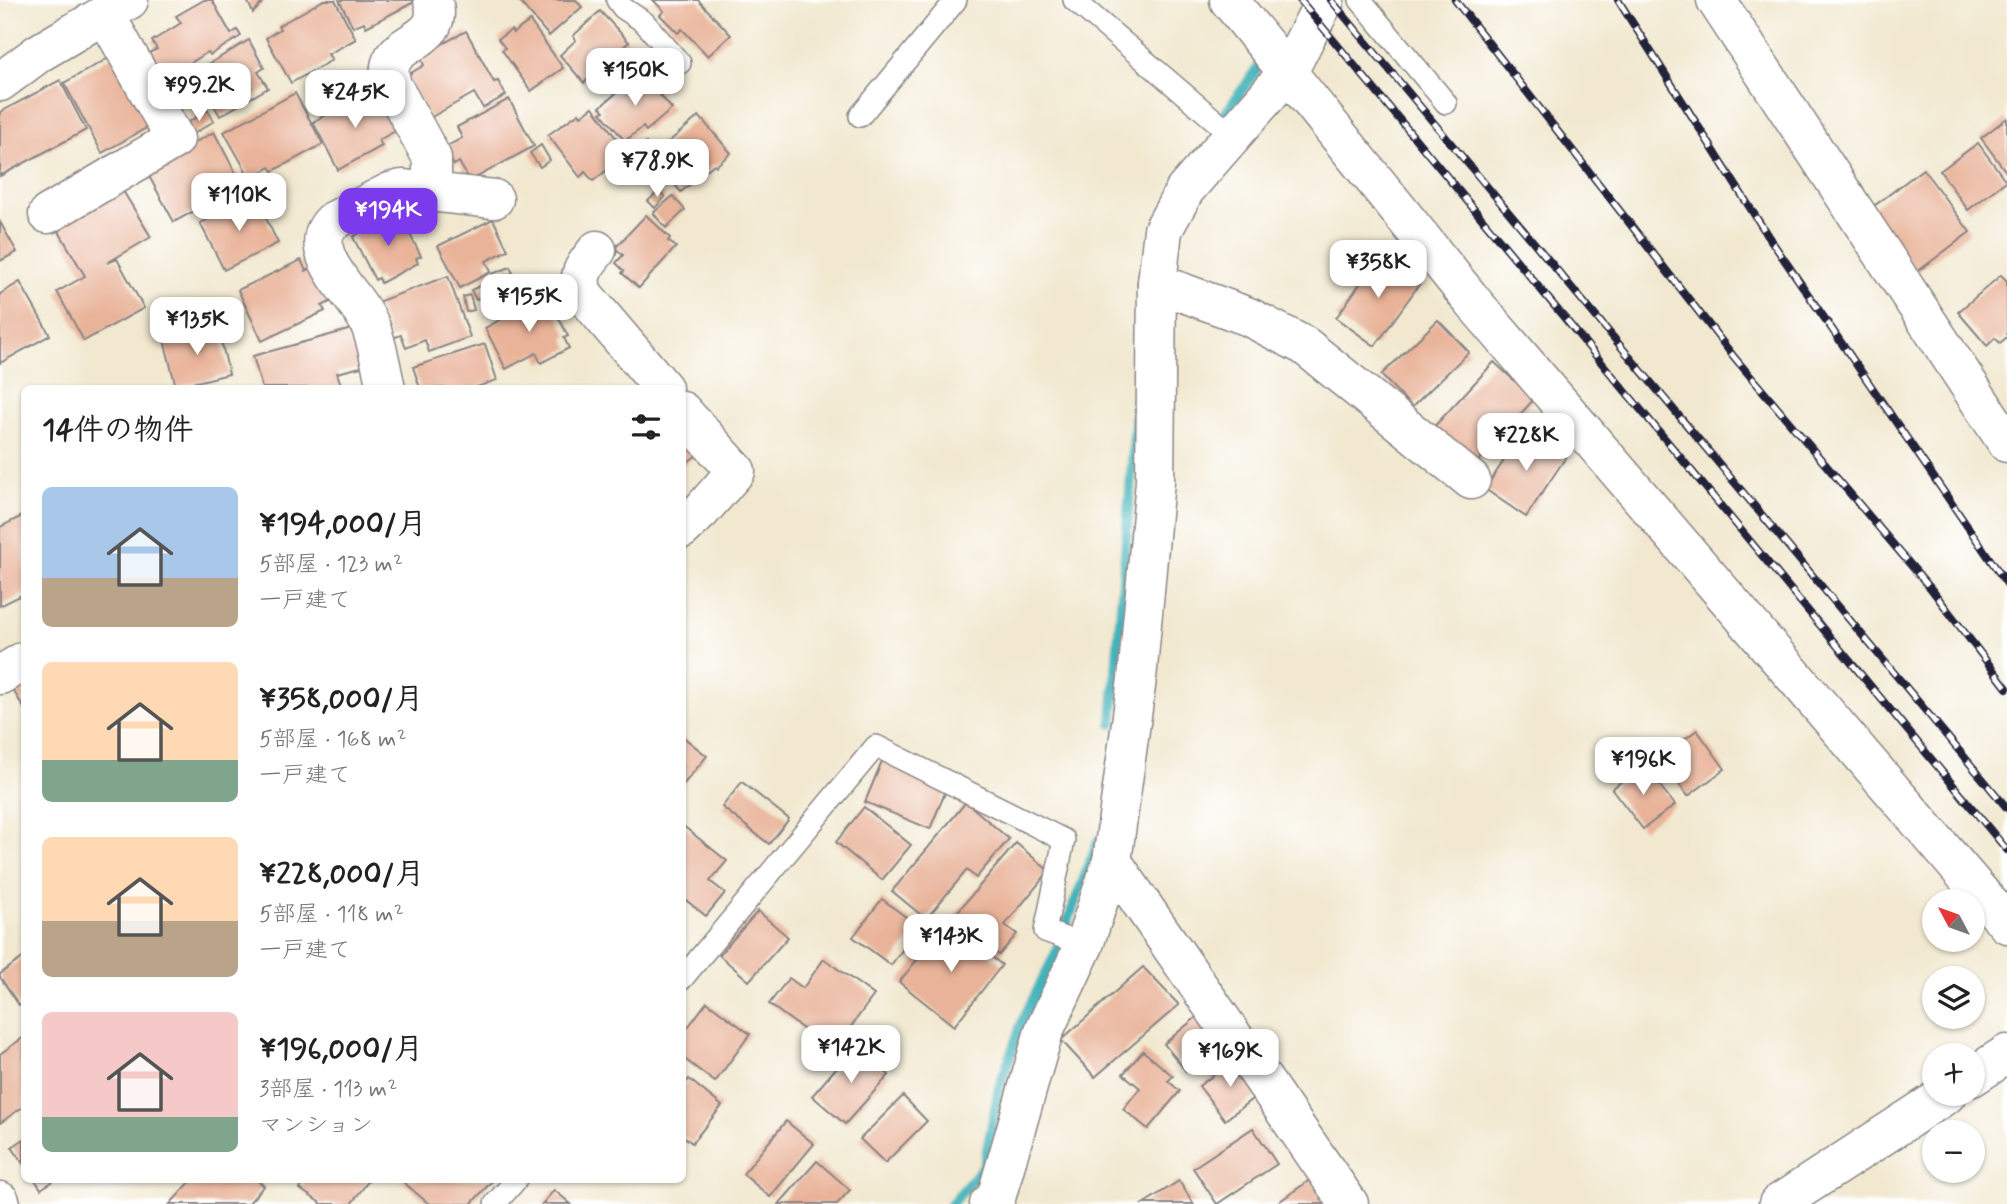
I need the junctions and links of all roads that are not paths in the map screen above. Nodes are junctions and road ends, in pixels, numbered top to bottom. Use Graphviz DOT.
graph roads {
  1 [pos="433,0"];
  2 [pos="617,0"];
  3 [pos="956,0"];
  4 [pos="1074,0"];
  5 [pos="1229,0"];
  6 [pos="1325,0"];
  7 [pos="1360,0"];
  8 [pos="1716,0"];
  9 [pos="117,7"];
  10 [pos="680,62"];
  11 [pos="1288,72"];
  12 [pos="0,82"];
  13 [pos="1446,103"];
  14 [pos="860,116"];
  15 [pos="1223,126"];
  16 [pos="432,191"];
  17 [pos="494,199"];
  18 [pos="48,214"];
  19 [pos="597,250"];
  20 [pos="1157,283"];
  21 [pos="385,385"];
  22 [pos="660,385"];
  23 [pos="686,415"];
  24 [pos="2007,443"];
  25 [pos="1471,480"];
  26 [pos="686,525"];
  27 [pos="21,663"];
  28 [pos="0,675"];
  29 [pos="1112,862"];
  30 [pos="2007,924"];
  31 [pos="1084,945"];
  32 [pos="686,974"];
  33 [pos="2007,1054"];
  34 [pos="1985,1068"];
  35 [pos="1929,1106"];
  36 [pos="513,1183"];
  37 [pos="495,1204"];
  38 [pos="989,1204"];
  39 [pos="1349,1204"];
  40 [pos="1778,1204"];
  1 -- 16 [label="street"];
  2 -- 10 [label="lane"];
  3 -- 14 [label="lane"];
  4 -- 15 [label="lane"];
  5 -- 11 [label="street"];
  6 -- 11 [label="street"];
  7 -- 13 [label="lane"];
  8 -- 24 [label="street"];
  9 -- 12 [label="street"];
  9 -- 18 [label="street"];
  11 -- 15 [label="street"];
  11 -- 30 [label="street"];
  15 -- 20 [label="street"];
  16 -- 17 [label="street"];
  16 -- 21 [label="street"];
  19 -- 22 [label="street"];
  20 -- 25 [label="street"];
  20 -- 29 [label="street"];
  23 -- 26 [label="street"];
  27 -- 28 [label="street"];
  29 -- 31 [label="street"];
  29 -- 39 [label="street"];
  31 -- 32 [label="lane"];
  31 -- 38 [label="street"];
  33 -- 34 [label="street"];
  35 -- 40 [label="street"];
  36 -- 37 [label="lane"];
}
